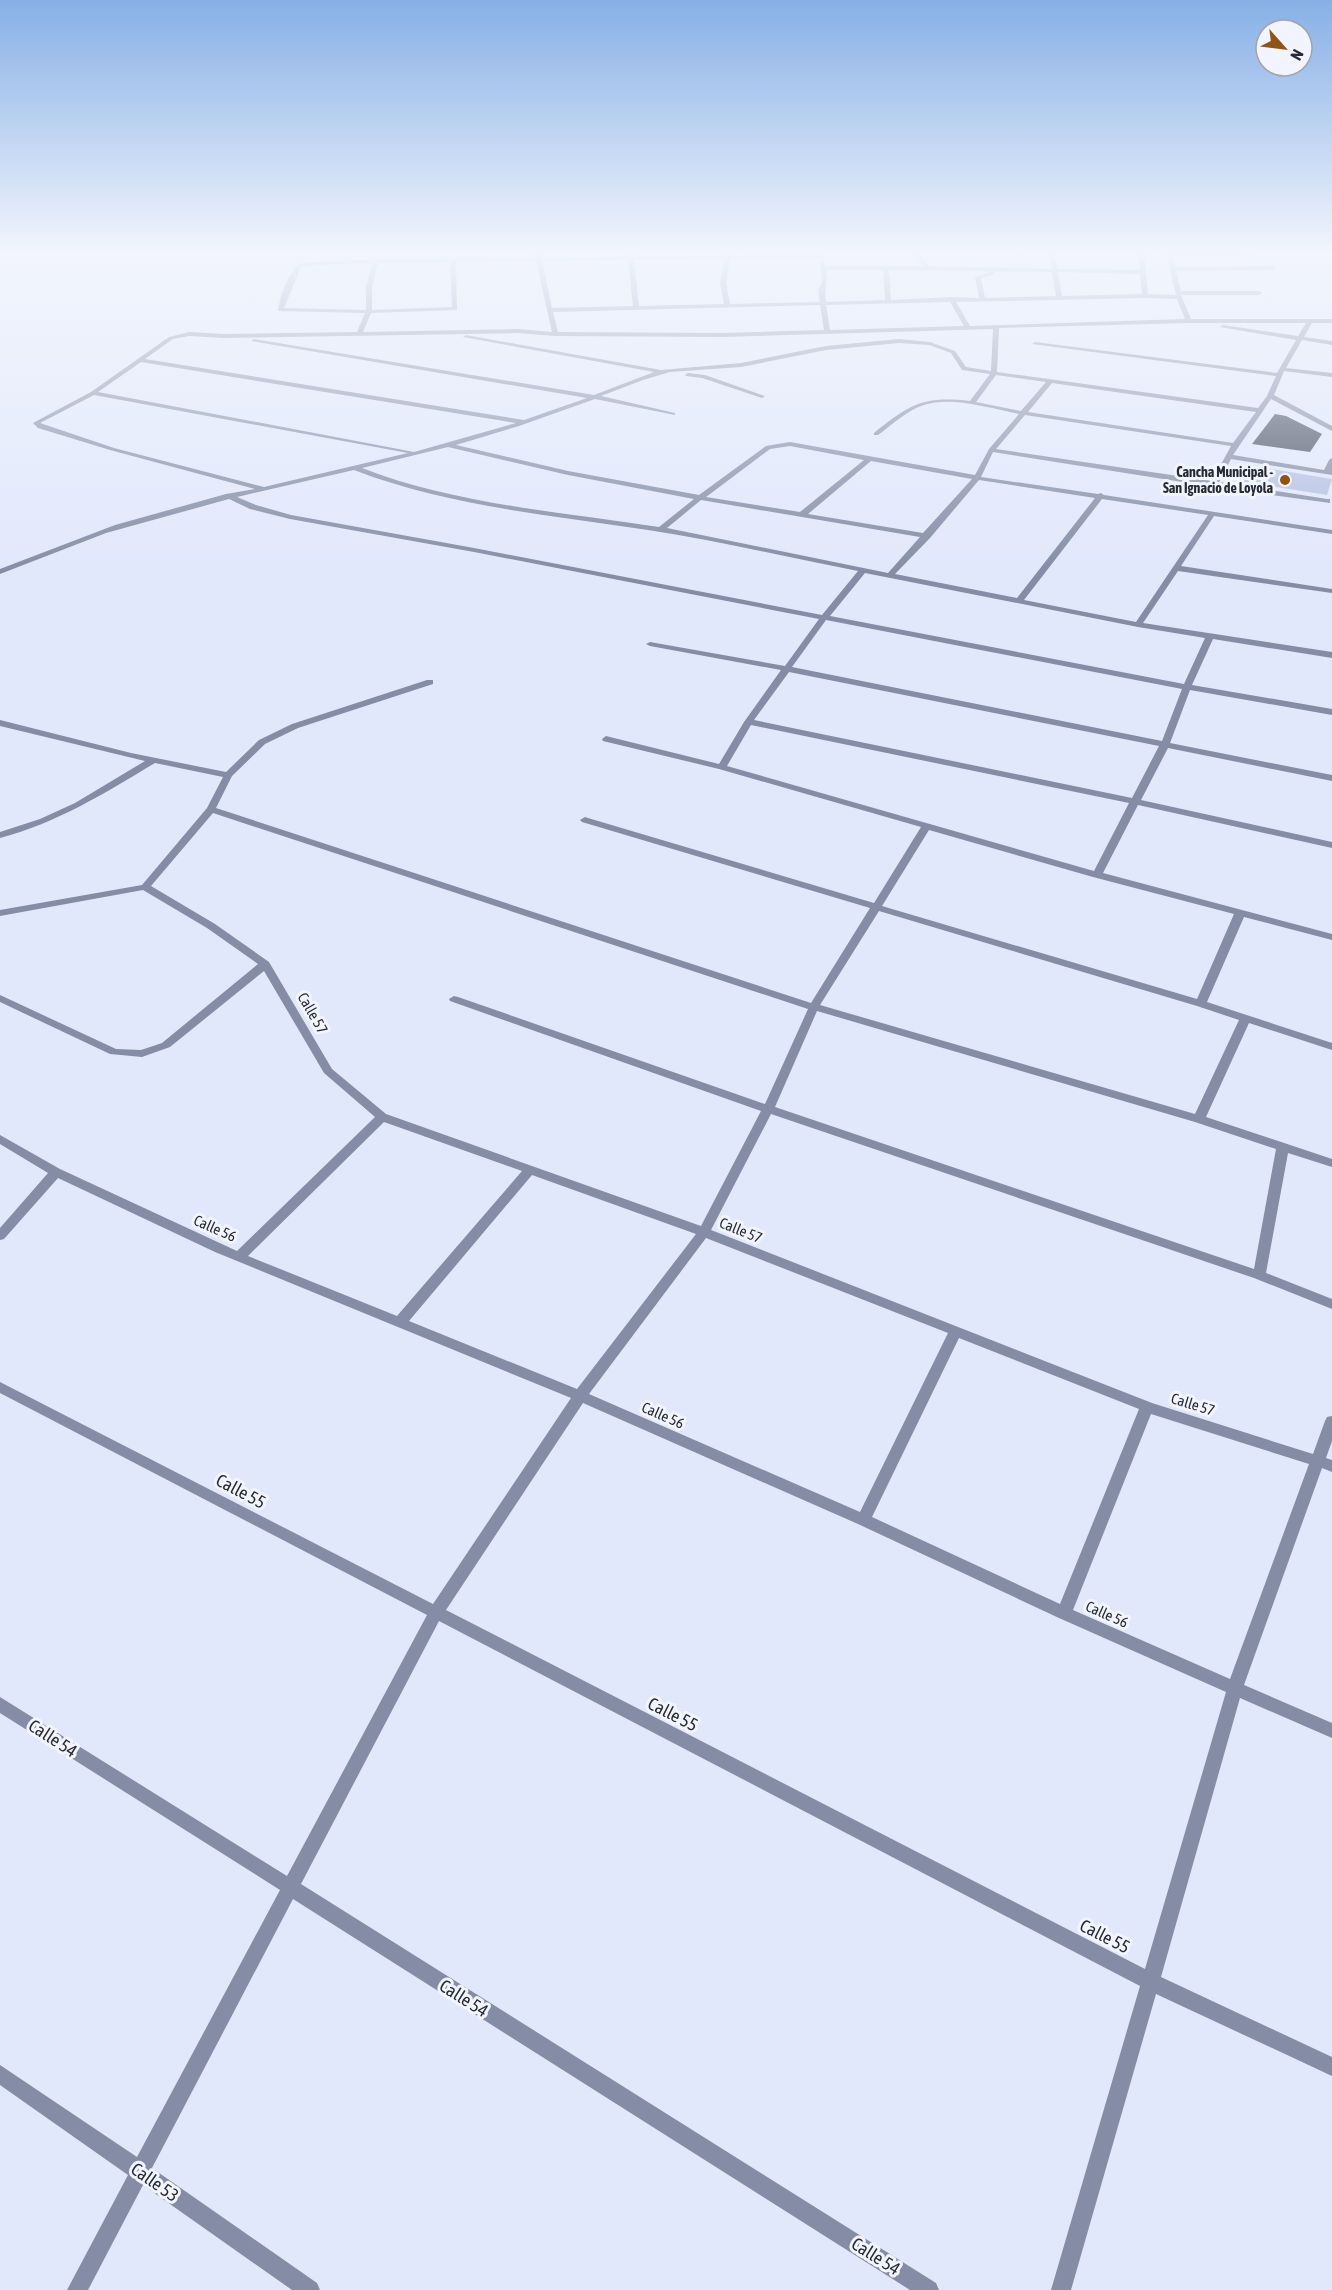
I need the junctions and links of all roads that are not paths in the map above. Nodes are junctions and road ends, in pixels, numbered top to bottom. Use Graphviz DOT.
graph roads {
  1 [pos="363,359"];
  2 [pos="595,359"];
  3 [pos="766,359"];
  4 [pos="962,359"];
  5 [pos="995,359"];
  6 [pos="1165,359"];
  7 [pos="1288,359"];
  8 [pos="139,360"];
  9 [pos="663,371"];
  10 [pos="1280,372"];
  11 [pos="994,373"];
  12 [pos="1332,375"];
  13 [pos="645,376"];
  14 [pos="1051,381"];
  15 [pos="93,393"];
  16 [pos="762,396"];
  17 [pos="1269,396"];
  18 [pos="595,397"];
  19 [pos="972,403"];
  20 [pos="1258,410"];
  21 [pos="1022,413"];
  22 [pos="673,414"];
  23 [pos="527,423"];
  24 [pos="1332,429"];
  25 [pos="876,434"];
  26 [pos="448,445"];
  27 [pos="1235,445"];
  28 [pos="991,450"];
  29 [pos="416,453"];
  30 [pos="1230,457"];
  31 [pos="868,460"];
  32 [pos="1332,460"];
  33 [pos="352,467"];
  34 [pos="1329,472"];
  35 [pos="977,478"];
  36 [pos="1214,485"];
  37 [pos="261,488"];
  38 [pos="1101,495"];
  39 [pos="229,496"];
  40 [pos="702,496"];
  41 [pos="1326,501"];
  42 [pos="1213,513"];
  43 [pos="803,514"];
  44 [pos="660,530"];
  45 [pos="1332,532"];
  46 [pos="927,536"];
  47 [pos="1176,568"];
  48 [pos="862,571"];
  49 [pos="0,572"];
  50 [pos="890,575"];
  51 [pos="1332,591"];
  52 [pos="1019,601"];
  53 [pos="823,619"];
  54 [pos="1138,625"];
  55 [pos="1210,636"];
  56 [pos="651,644"];
  57 [pos="1332,655"];
  58 [pos="788,669"];
  59 [pos="430,682"];
  60 [pos="1187,687"];
  61 [pos="1332,712"];
  62 [pos="748,722"];
  63 [pos="0,723"];
  64 [pos="606,739"];
  65 [pos="1165,744"];
  66 [pos="154,760"];
  67 [pos="722,767"];
  68 [pos="228,775"];
  69 [pos="1332,778"];
  70 [pos="1136,802"];
  71 [pos="211,809"];
  72 [pos="585,820"];
  73 [pos="927,825"];
  74 [pos="0,835"];
  75 [pos="1332,845"];
  76 [pos="1098,875"];
  77 [pos="145,886"];
  78 [pos="874,908"];
  79 [pos="0,913"];
  80 [pos="1240,913"];
  81 [pos="1332,937"];
  82 [pos="265,964"];
  83 [pos="0,998"];
  84 [pos="454,999"];
  85 [pos="1201,1004"];
  86 [pos="814,1007"];
  87 [pos="1245,1019"];
  88 [pos="1332,1047"];
  89 [pos="768,1108"];
  90 [pos="382,1117"];
  91 [pos="1199,1119"];
  92 [pos="0,1139"];
  93 [pos="1283,1146"];
  94 [pos="1332,1163"];
  95 [pos="530,1170"];
  96 [pos="56,1172"];
  97 [pos="704,1232"];
  98 [pos="0,1236"];
  99 [pos="239,1257"];
  100 [pos="1259,1275"];
  101 [pos="1332,1304"];
  102 [pos="400,1322"];
  103 [pos="955,1332"];
  104 [pos="0,1387"];
  105 [pos="579,1396"];
  106 [pos="1147,1407"];
  107 [pos="1332,1421"];
  108 [pos="1325,1463"];
  109 [pos="863,1520"];
  110 [pos="1064,1612"];
  111 [pos="435,1614"];
  112 [pos="1235,1688"];
  113 [pos="0,1704"];
  114 [pos="1332,1731"];
  115 [pos="290,1888"];
  116 [pos="1149,1981"];
  117 [pos="1332,2067"];
  118 [pos="0,2074"];
  119 [pos="140,2171"];
  120 [pos="77,2290"];
  121 [pos="310,2290"];
  122 [pos="929,2290"];
  123 [pos="1061,2290"];
  1 -- 18 [label="street"];
  2 -- 9 [label="street"];
  3 -- 9 [label="street"];
  4 -- 11 [label="street"];
  5 -- 11 [label="street"];
  6 -- 10 [label="street"];
  7 -- 10 [label="street"];
  8 -- 15 [label="street"];
  8 -- 23 [label="street"];
  9 -- 13 [label="street"];
  10 -- 12 [label="street"];
  10 -- 17 [label="street"];
  11 -- 14 [label="street"];
  11 -- 19 [label="street"];
  13 -- 16 [label="street"];
  13 -- 18 [label="street"];
  14 -- 20 [label="street"];
  14 -- 21 [label="street"];
  15 -- 29 [label="street"];
  15 -- 37 [label="street"];
  17 -- 20 [label="street"];
  17 -- 24 [label="street"];
  18 -- 22 [label="street"];
  18 -- 23 [label="street"];
  19 -- 21 [label="street"];
  19 -- 25 [label="street"];
  20 -- 27 [label="street"];
  21 -- 27 [label="street"];
  21 -- 28 [label="street"];
  23 -- 26 [label="street"];
  26 -- 29 [label="street"];
  26 -- 40 [label="street"];
  27 -- 30 [label="street"];
  28 -- 35 [label="street"];
  28 -- 36 [label="street"];
  29 -- 33 [label="street"];
  30 -- 34 [label="street"];
  30 -- 36 [label="street"];
  31 -- 35 [label="street"];
  31 -- 40 [label="street"];
  31 -- 43 [label="street"];
  32 -- 34 [label="street"];
  33 -- 37 [label="street"];
  33 -- 44 [label="street"];
  35 -- 38 [label="street"];
  35 -- 46 [label="street"];
  36 -- 41 [label="street"];
  37 -- 39 [label="street"];
  38 -- 42 [label="street"];
  38 -- 52 [label="street"];
  39 -- 49 [label="street"];
  39 -- 53 [label="street"];
  40 -- 43 [label="street"];
  40 -- 44 [label="street"];
  42 -- 45 [label="street"];
  42 -- 47 [label="street"];
  43 -- 46 [label="street"];
  44 -- 48 [label="street"];
  46 -- 50 [label="street"];
  47 -- 51 [label="street"];
  47 -- 54 [label="street"];
  48 -- 50 [label="street"];
  48 -- 53 [label="street"];
  50 -- 52 [label="street"];
  52 -- 54 [label="street"];
  53 -- 58 [label="street"];
  53 -- 60 [label="street"];
  54 -- 55 [label="street"];
  55 -- 57 [label="street"];
  55 -- 60 [label="street"];
  56 -- 58 [label="street"];
  58 -- 62 [label="street"];
  58 -- 65 [label="street"];
  59 -- 68 [label="street"];
  60 -- 61 [label="street"];
  60 -- 65 [label="street"];
  62 -- 67 [label="street"];
  62 -- 70 [label="street"];
  63 -- 66 [label="street"];
  64 -- 67 [label="street"];
  65 -- 69 [label="street"];
  65 -- 70 [label="street"];
  66 -- 68 [label="street"];
  66 -- 74 [label="street"];
  67 -- 73 [label="street"];
  68 -- 71 [label="street"];
  70 -- 75 [label="street"];
  70 -- 76 [label="street"];
  71 -- 77 [label="street"];
  71 -- 86 [label="street"];
  72 -- 78 [label="street"];
  73 -- 76 [label="street"];
  73 -- 78 [label="street"];
  76 -- 80 [label="street"];
  77 -- 79 [label="street"];
  77 -- 82 [label="street, Calle 57"];
  78 -- 85 [label="street"];
  78 -- 86 [label="street"];
  80 -- 81 [label="street"];
  80 -- 85 [label="street"];
  82 -- 83 [label="street"];
  82 -- 90 [label="street, Calle 57"];
  84 -- 89 [label="street"];
  85 -- 87 [label="street"];
  86 -- 89 [label="street"];
  86 -- 91 [label="street"];
  87 -- 88 [label="street"];
  87 -- 91 [label="street"];
  89 -- 97 [label="street"];
  89 -- 100 [label="street"];
  90 -- 95 [label="street, Calle 57"];
  90 -- 99 [label="street"];
  91 -- 93 [label="street"];
  92 -- 96 [label="street, Calle 56"];
  93 -- 94 [label="street"];
  93 -- 100 [label="street"];
  95 -- 97 [label="street, Calle 57"];
  95 -- 102 [label="street"];
  96 -- 98 [label="street"];
  96 -- 99 [label="street, Calle 56"];
  97 -- 103 [label="street, Calle 57"];
  97 -- 105 [label="street"];
  99 -- 102 [label="street, Calle 56"];
  100 -- 101 [label="street"];
  102 -- 105 [label="street, Calle 56"];
  103 -- 106 [label="street, Calle 57"];
  103 -- 109 [label="street"];
  104 -- 111 [label="street, Calle 55"];
  105 -- 109 [label="street, Calle 56"];
  105 -- 111 [label="street"];
  106 -- 108 [label="street, Calle 57"];
  106 -- 110 [label="street"];
  107 -- 108 [label="street"];
  108 -- 112 [label="street"];
  109 -- 110 [label="street, Calle 56"];
  110 -- 112 [label="street, Calle 56"];
  111 -- 115 [label="street"];
  111 -- 116 [label="street, Calle 55"];
  112 -- 114 [label="street, Calle 56"];
  112 -- 116 [label="street"];
  113 -- 115 [label="street, Calle 54"];
  115 -- 119 [label="street"];
  115 -- 122 [label="street, Calle 54"];
  116 -- 117 [label="street, Calle 55"];
  116 -- 123 [label="street"];
  118 -- 119 [label="street, Calle 53"];
  119 -- 120 [label="street"];
  119 -- 121 [label="street, Calle 53"];
}
